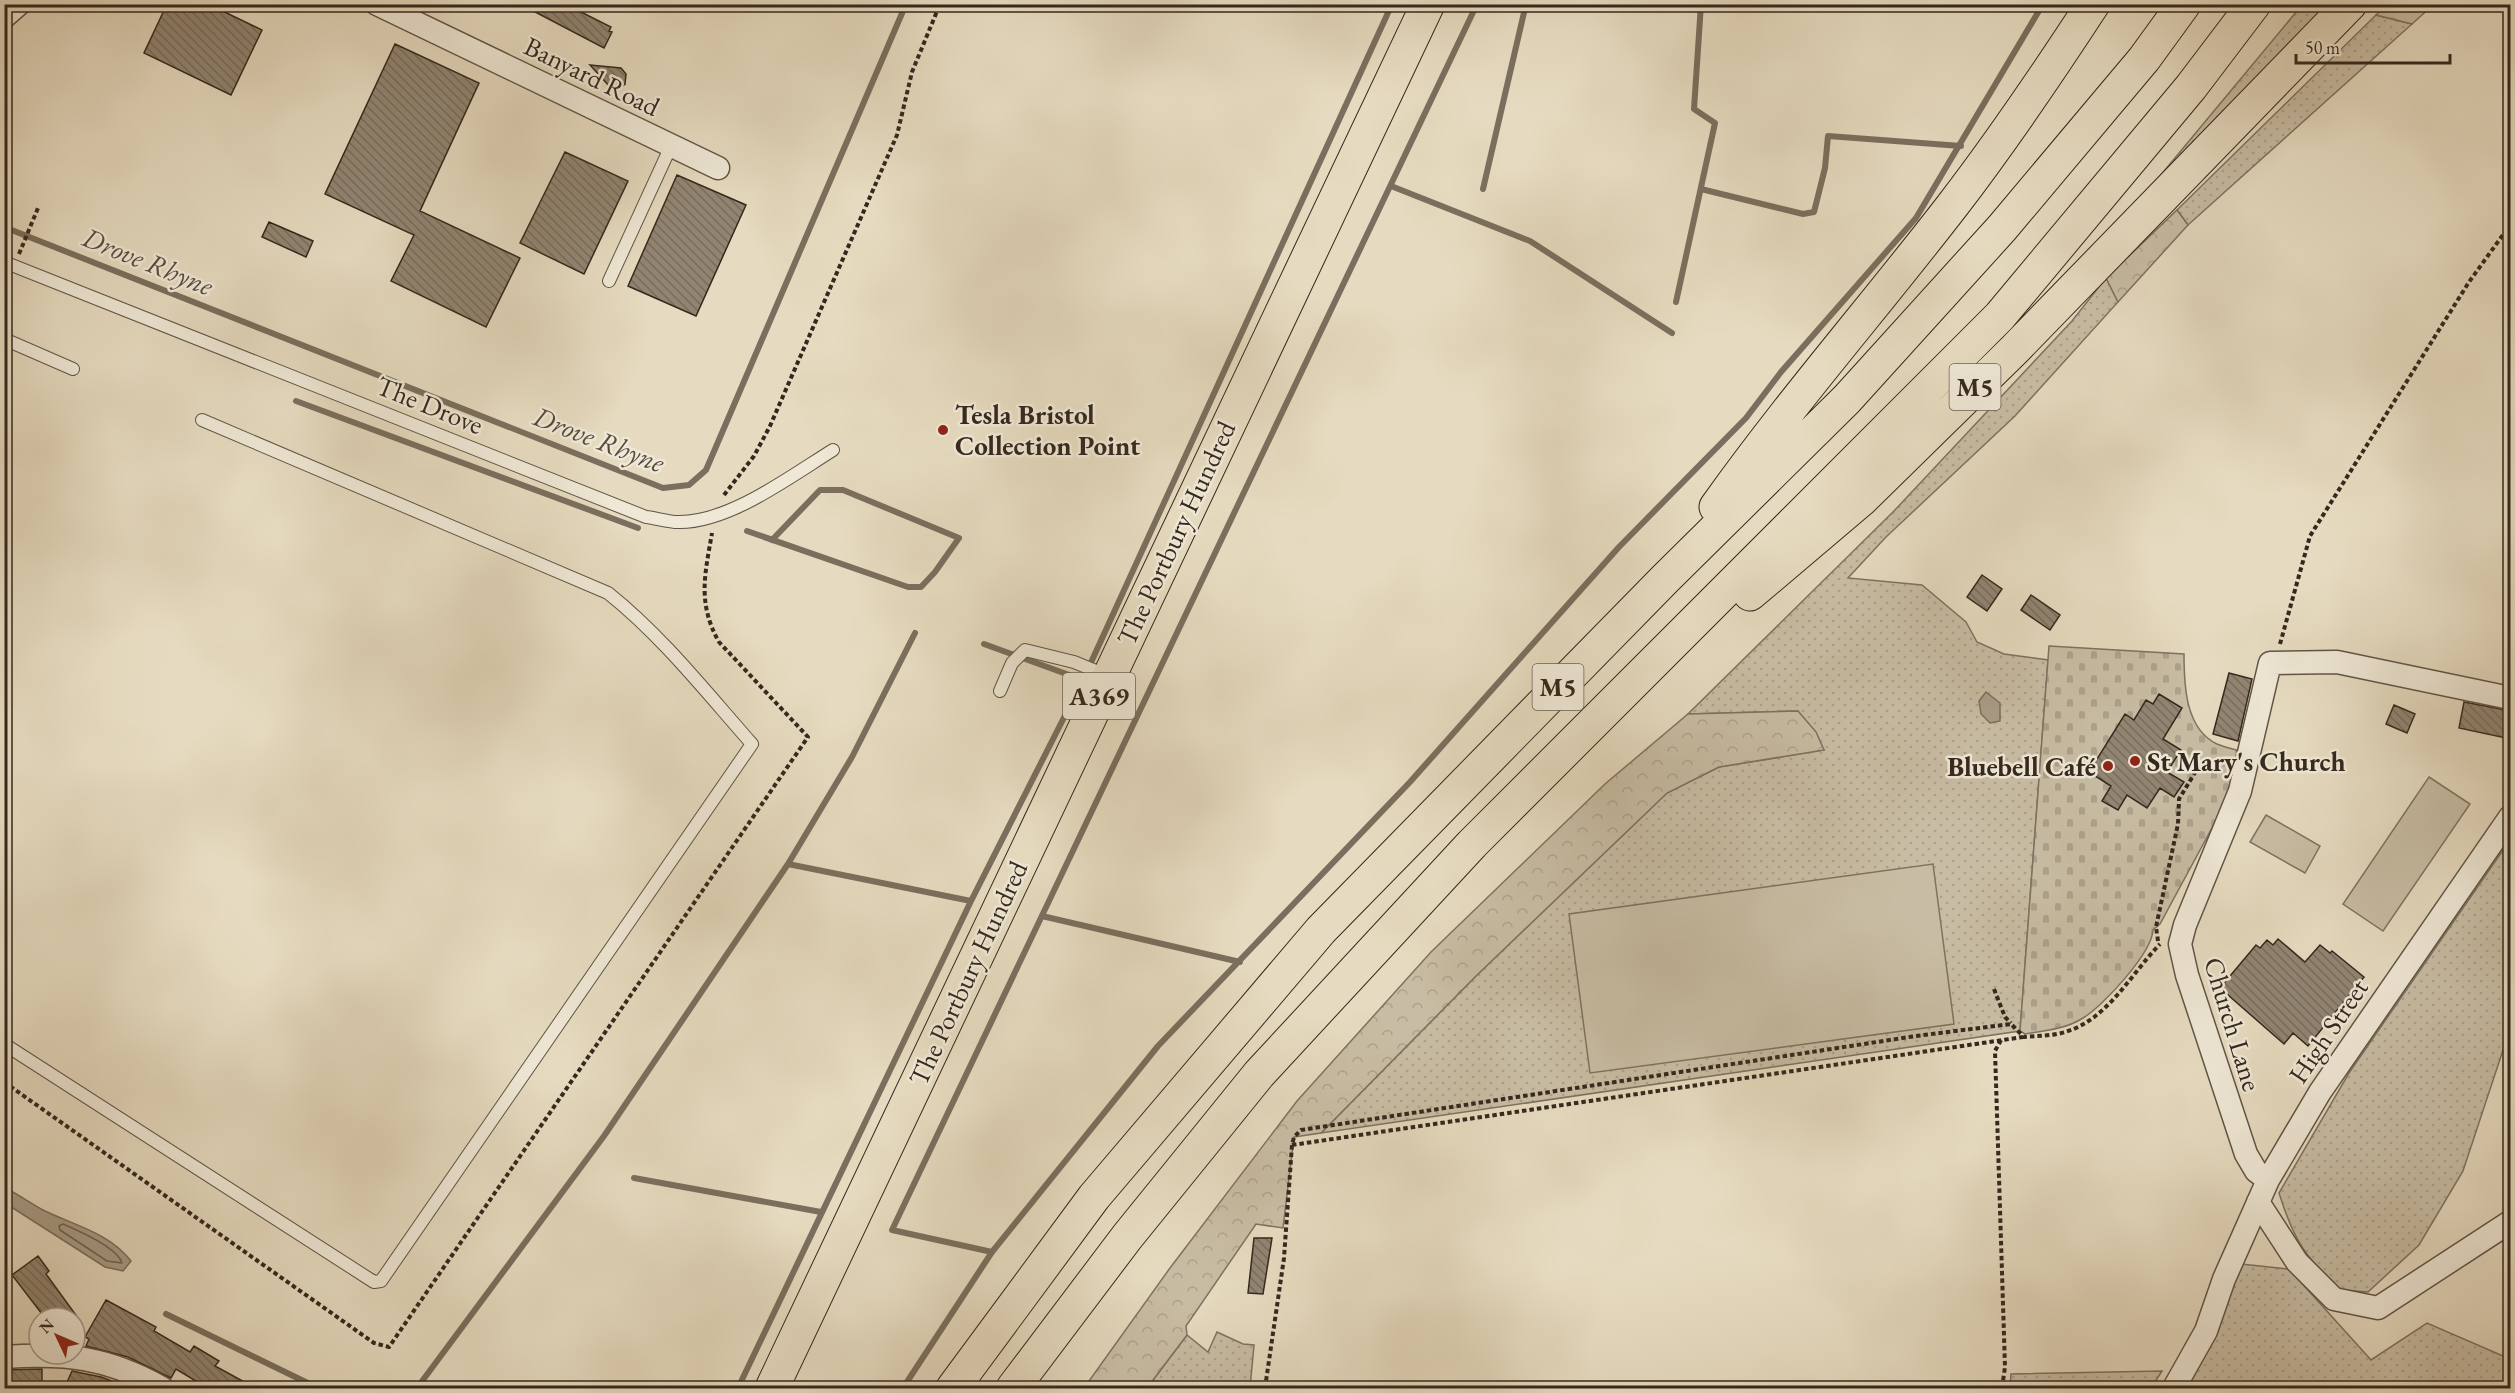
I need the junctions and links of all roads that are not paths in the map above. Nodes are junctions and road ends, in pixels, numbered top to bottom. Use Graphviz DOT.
graph roads {
  1 [pos="19,4"];
  2 [pos="377,4"];
  3 [pos="1428,4"];
  4 [pos="2093,4"];
  5 [pos="2184,4"];
  6 [pos="2254,4"];
  7 [pos="2350,4"];
  8 [pos="4,17"];
  9 [pos="671,146"];
  10 [pos="718,168"];
  11 [pos="4,262"];
  12 [pos="609,281"];
  13 [pos="4,339"];
  14 [pos="73,369"];
  15 [pos="202,420"];
  16 [pos="833,450"];
  17 [pos="1665,579"];
  18 [pos="1108,676"];
  19 [pos="1000,691"];
  20 [pos="2511,698"];
  21 [pos="1575,742"];
  22 [pos="2511,817"];
  23 [pos="2207,907"];
  24 [pos="2185,926"];
  25 [pos="4,1044"];
  26 [pos="2268,1180"];
  27 [pos="2258,1202"];
  28 [pos="2511,1222"];
  29 [pos="4,1357"];
  30 [pos="162,1389"];
  31 [pos="772,1389"];
  32 [pos="953,1389"];
  33 [pos="1013,1389"];
  34 [pos="2174,1389"];
  1 -- 8 [label="street"];
  2 -- 9 [label="street, Banyard Road"];
  3 -- 18 [label="main road, The Portbury Hundred / A369"];
  4 -- 17 [label="main road, M5"];
  5 -- 17 [label="main road, M5"];
  6 -- 21 [label="main road, M5"];
  7 -- 21 [label="main road, M5"];
  9 -- 10 [label="street, Banyard Road"];
  9 -- 12 [label="lane"];
  11 -- 16 [label="lane, The Drove"];
  13 -- 14 [label="lane"];
  15 -- 25 [label="lane"];
  17 -- 32 [label="main road, M5"];
  18 -- 19 [label="lane"];
  18 -- 31 [label="main road, The Portbury Hundred / A369"];
  20 -- 24 [label="street, Church Lane"];
  21 -- 33 [label="main road, M5"];
  22 -- 26 [label="street, High Street"];
  23 -- 24 [label="lane"];
  24 -- 26 [label="street, Church Lane"];
  26 -- 27 [label="street, High Street"];
  27 -- 28 [label="street"];
  27 -- 34 [label="street, High Street"];
  29 -- 30 [label="street"];
}
